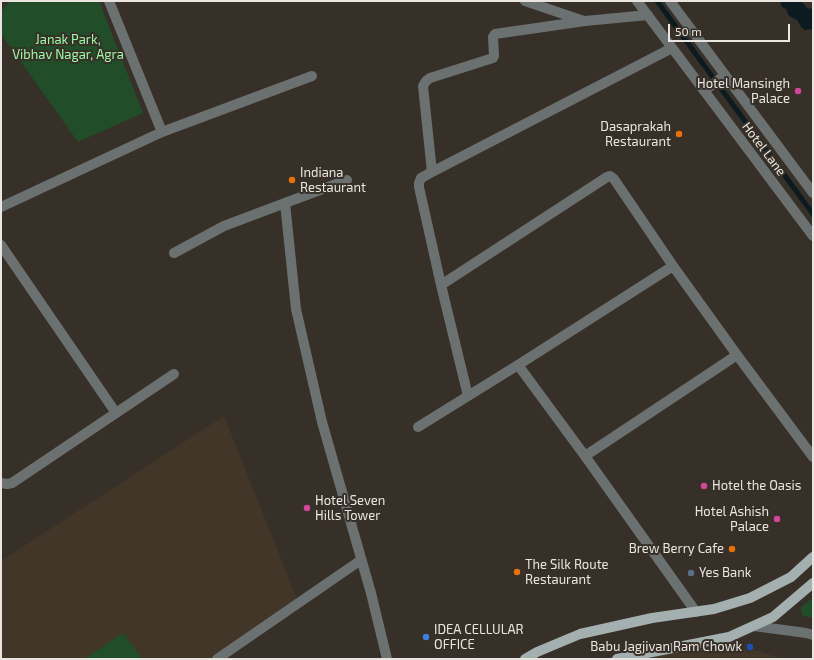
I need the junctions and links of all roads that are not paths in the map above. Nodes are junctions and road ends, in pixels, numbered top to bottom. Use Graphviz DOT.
graph roads {
  1 [pos="109,1"];
  2 [pos="525,1"];
  3 [pos="637,1"];
  4 [pos="670,1"];
  5 [pos="648,15"];
  6 [pos="585,21"];
  7 [pos="672,48"];
  8 [pos="725,75"];
  9 [pos="312,76"];
  10 [pos="704,91"];
  11 [pos="162,132"];
  12 [pos="432,172"];
  13 [pos="347,180"];
  14 [pos="813,193"];
  15 [pos="285,202"];
  16 [pos="1,208"];
  17 [pos="813,236"];
  18 [pos="1,245"];
  19 [pos="174,253"];
  20 [pos="673,266"];
  21 [pos="441,286"];
  22 [pos="737,355"];
  23 [pos="518,365"];
  24 [pos="174,374"];
  25 [pos="468,396"];
  26 [pos="116,413"];
  27 [pos="418,427"];
  28 [pos="585,456"];
  29 [pos="813,457"];
  30 [pos="1,483"];
  31 [pos="813,557"];
  32 [pos="361,560"];
  33 [pos="813,583"];
  34 [pos="696,612"];
  35 [pos="754,626"];
  36 [pos="813,635"];
  37 [pos="217,659"];
  38 [pos="387,659"];
  39 [pos="525,659"];
  40 [pos="617,659"];
  1 -- 11 [label="street"];
  2 -- 6 [label="street"];
  3 -- 5 [label="street, Hotel Lane"];
  4 -- 8 [label="street, Hotel Lane"];
  5 -- 6 [label="street"];
  5 -- 7 [label="street, Hotel Lane"];
  6 -- 12 [label="street"];
  7 -- 10 [label="street, Hotel Lane"];
  7 -- 12 [label="street"];
  8 -- 10 [label="street"];
  8 -- 14 [label="street, Hotel Lane"];
  9 -- 11 [label="street"];
  10 -- 17 [label="street, Hotel Lane"];
  11 -- 16 [label="street"];
  12 -- 21 [label="street"];
  13 -- 15 [label="street"];
  15 -- 19 [label="street"];
  15 -- 32 [label="street"];
  18 -- 26 [label="street"];
  20 -- 21 [label="street"];
  20 -- 22 [label="street"];
  20 -- 23 [label="street"];
  21 -- 25 [label="street"];
  22 -- 28 [label="street"];
  22 -- 29 [label="street"];
  23 -- 25 [label="street"];
  23 -- 28 [label="street"];
  24 -- 26 [label="street"];
  25 -- 27 [label="street"];
  26 -- 30 [label="street"];
  28 -- 34 [label="street"];
  31 -- 34 [label="main road"];
  32 -- 37 [label="street"];
  32 -- 38 [label="street"];
  33 -- 35 [label="main road"];
  34 -- 39 [label="main road"];
  35 -- 36 [label="street"];
  35 -- 40 [label="main road"];
}
